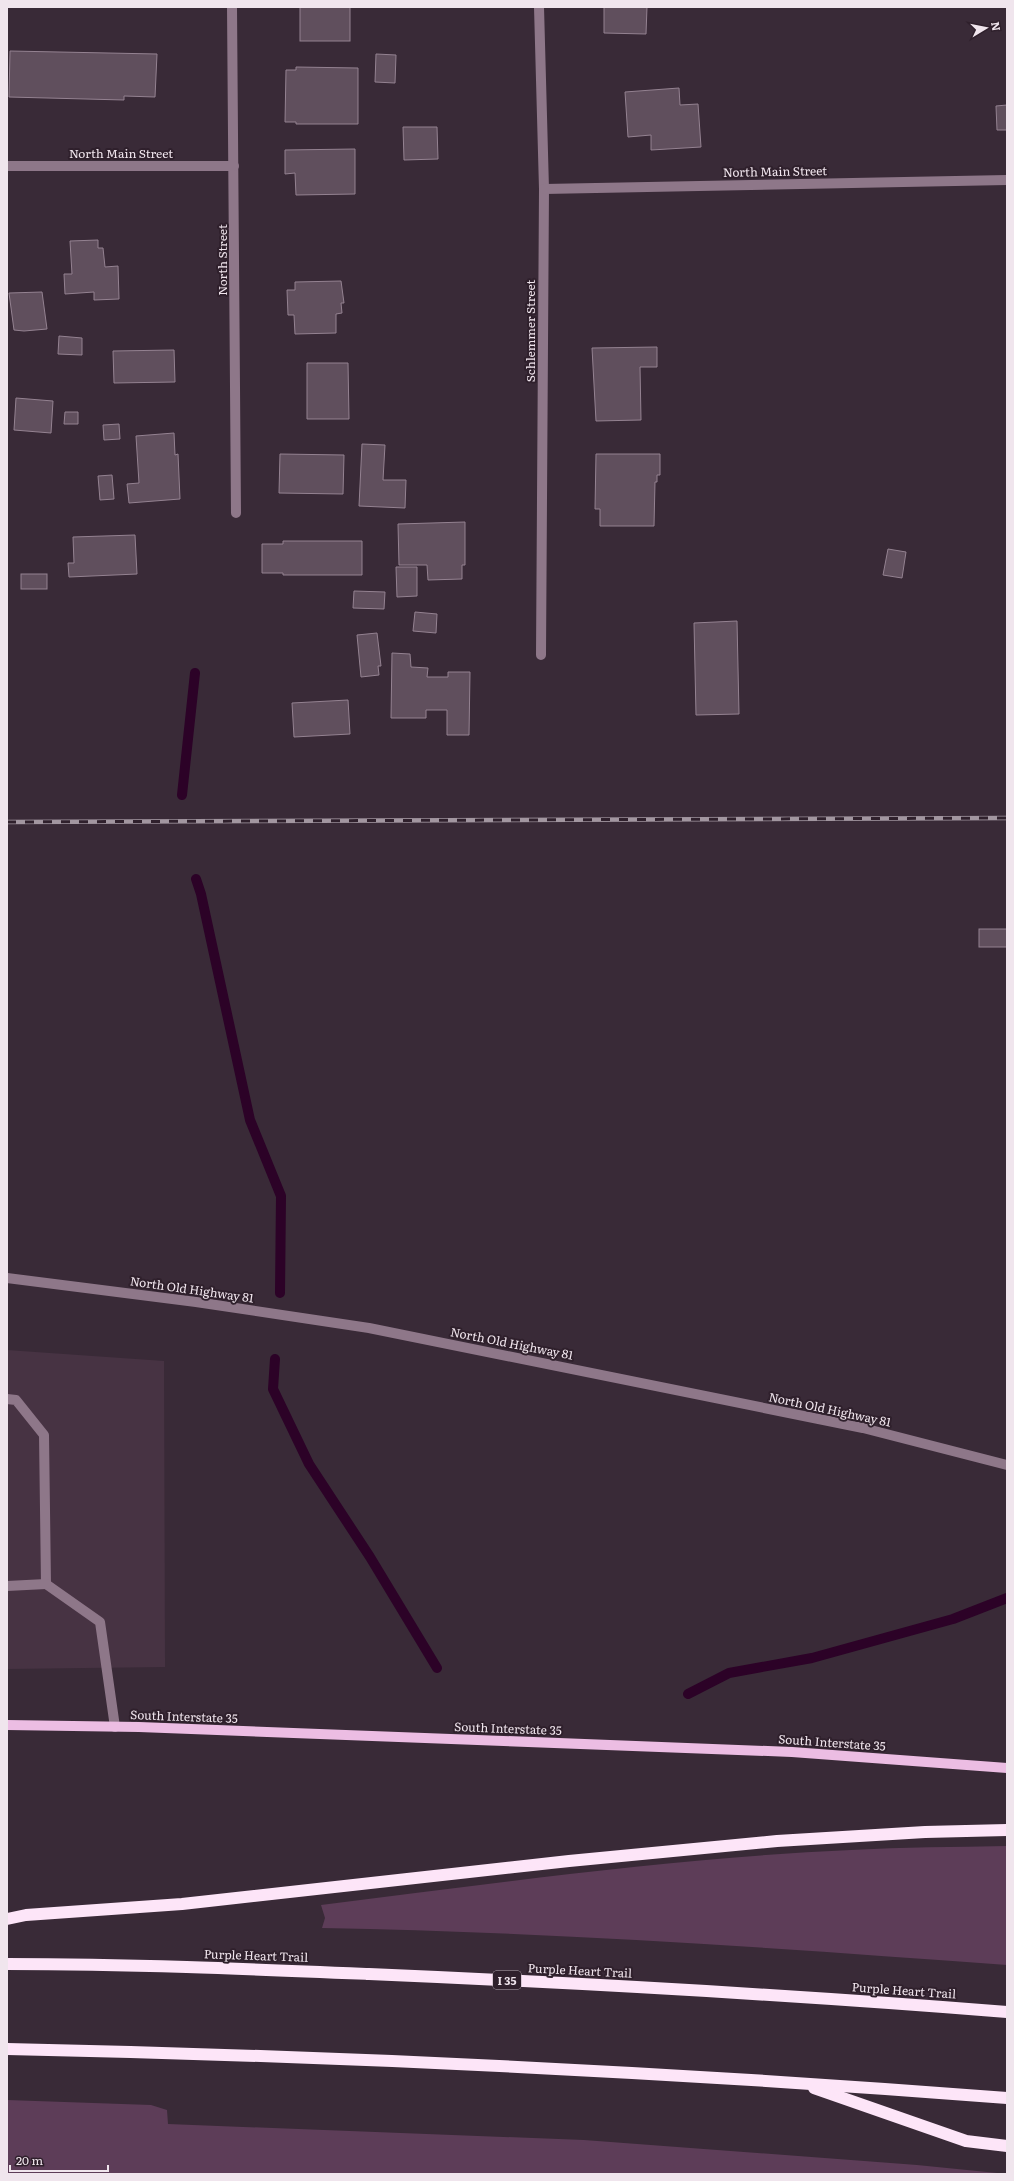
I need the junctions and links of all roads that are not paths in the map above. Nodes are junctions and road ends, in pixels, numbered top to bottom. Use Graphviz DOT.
graph roads {
  1 [pos="232,7"];
  2 [pos="539,7"];
  3 [pos="7,166"];
  4 [pos="234,166"];
  5 [pos="1007,180"];
  6 [pos="544,189"];
  7 [pos="236,513"];
  8 [pos="540,655"];
  9 [pos="7,1278"];
  10 [pos="7,1399"];
  11 [pos="1007,1465"];
  12 [pos="46,1584"];
  13 [pos="7,1586"];
  14 [pos="7,1725"];
  15 [pos="115,1726"];
  16 [pos="1007,1768"];
  17 [pos="1007,1830"];
  18 [pos="7,1919"];
  19 [pos="7,1964"];
  20 [pos="1007,2012"];
  21 [pos="7,2049"];
  22 [pos="798,2082"];
  23 [pos="1007,2098"];
  24 [pos="1007,2146"];
  1 -- 4 [label="street, North Street"];
  2 -- 6 [label="street, Schlemmer Street"];
  3 -- 4 [label="street, North Main Street"];
  4 -- 7 [label="street, North Street"];
  5 -- 6 [label="street, North Main Street"];
  6 -- 8 [label="street, Schlemmer Street"];
  9 -- 11 [label="street, North Old Highway 81"];
  10 -- 12 [label="street"];
  12 -- 13 [label="street"];
  12 -- 15 [label="street"];
  14 -- 15 [label="main road, South Interstate 35"];
  15 -- 16 [label="main road, South Interstate 35"];
  17 -- 18 [label="highway"];
  19 -- 20 [label="highway, Purple Heart Trail / I 35"];
  21 -- 22 [label="highway"];
  22 -- 23 [label="highway"];
  22 -- 24 [label="highway"];
}
